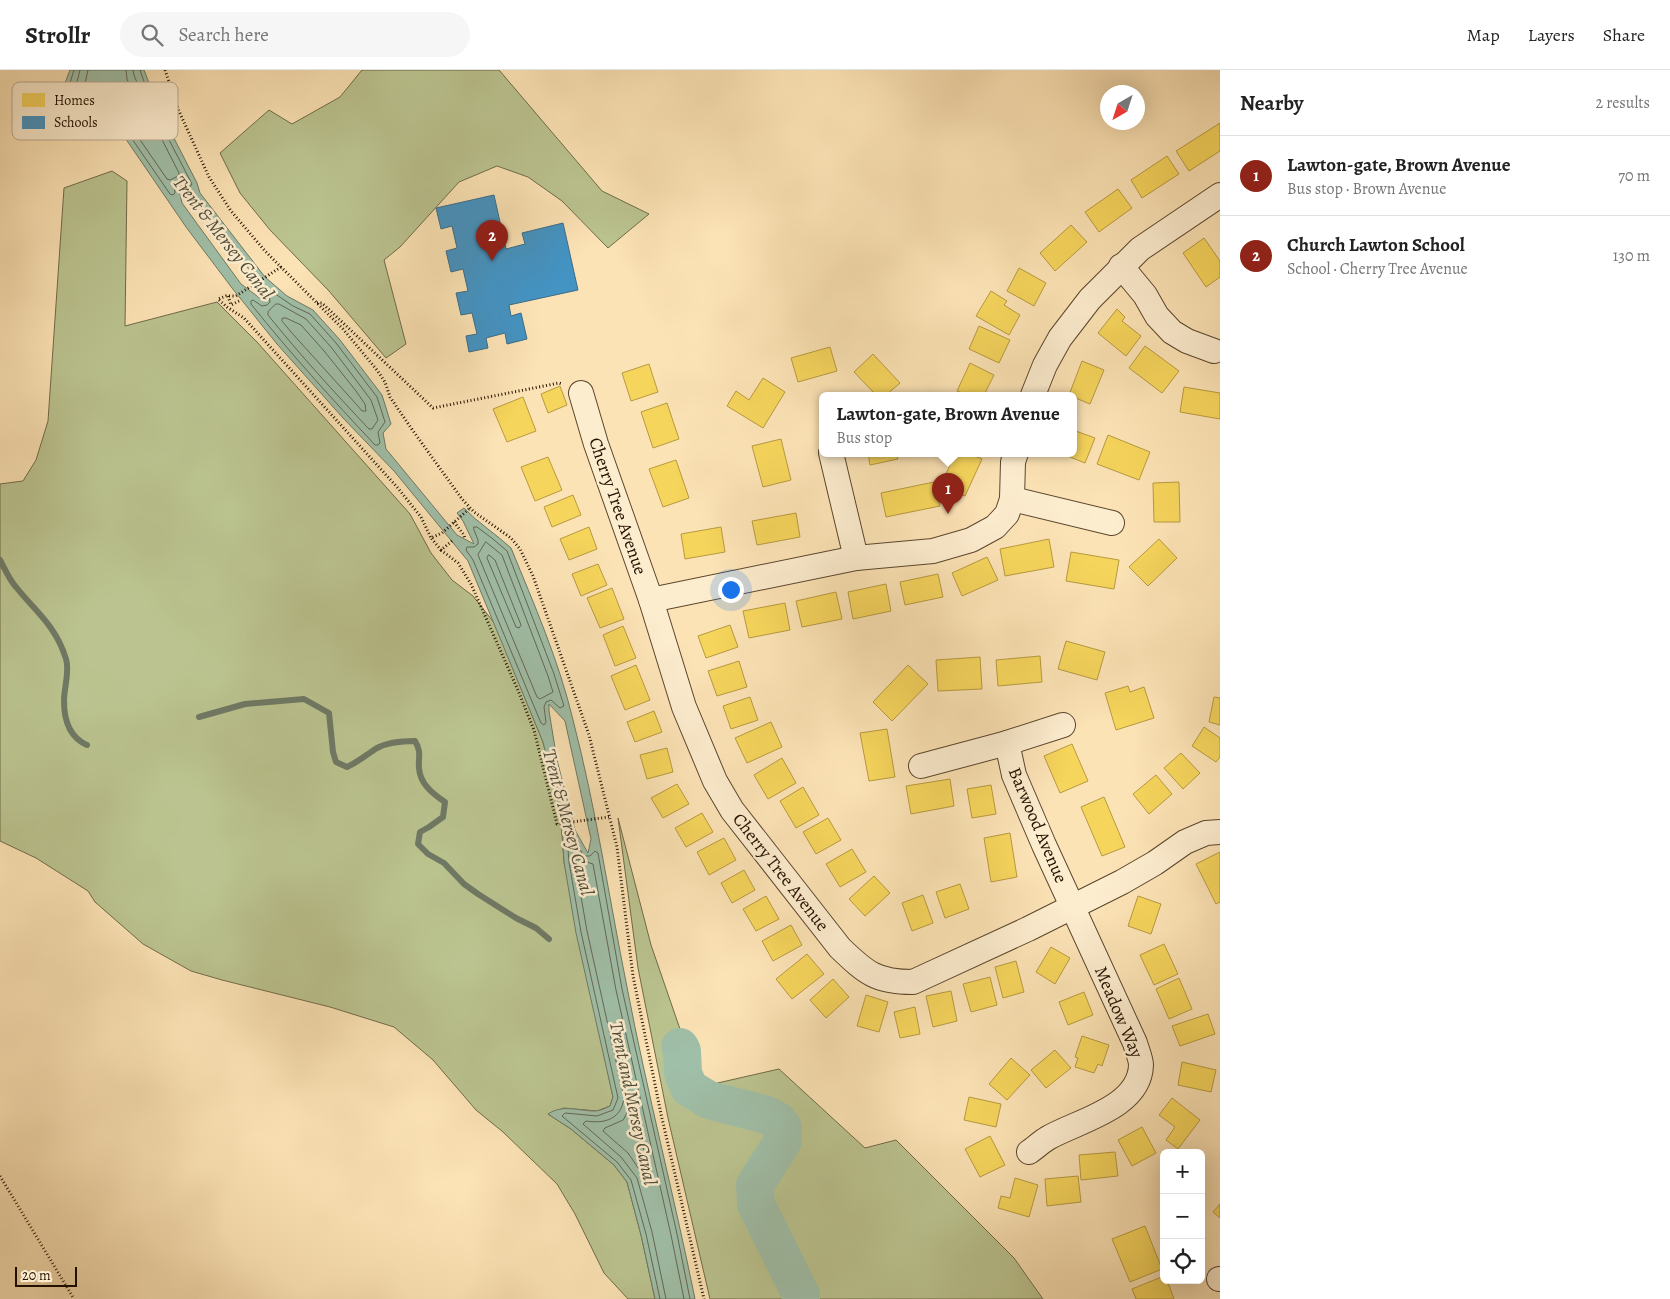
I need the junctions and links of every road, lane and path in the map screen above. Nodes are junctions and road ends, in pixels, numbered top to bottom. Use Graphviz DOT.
graph roads {
  1 [pos="165,70"];
  2 [pos="169,82"];
  3 [pos="178,109"];
  4 [pos="1220,195"];
  5 [pos="1121,266"];
  6 [pos="281,267"];
  7 [pos="228,296"];
  8 [pos="241,300"];
  9 [pos="317,303"];
  10 [pos="1214,351"];
  11 [pos="1034,392"];
  12 [pos="581,393"];
  13 [pos="832,457"];
  14 [pos="1015,457"];
  15 [pos="1012,499"];
  16 [pos="468,509"];
  17 [pos="1112,523"];
  18 [pos="453,524"];
  19 [pos="431,538"];
  20 [pos="464,539"];
  21 [pos="452,541"];
  22 [pos="441,550"];
  23 [pos="856,558"];
  24 [pos="651,600"];
  25 [pos="1063,725"];
  26 [pos="1007,743"];
  27 [pos="921,766"];
  28 [pos="609,817"];
  29 [pos="1220,832"];
  30 [pos="1073,906"];
  31 [pos="1029,1152"];
  32 [pos="0,1176"];
  33 [pos="74,1299"];
  34 [pos="704,1299"];
  1 -- 2 [label="path"];
  3 -- 6 [label="path"];
  4 -- 5 [label="street"];
  5 -- 10 [label="street"];
  5 -- 11 [label="street"];
  6 -- 7 [label="path"];
  6 -- 9 [label="path"];
  7 -- 8 [label="path"];
  7 -- 19 [label="path"];
  9 -- 12 [label="path"];
  9 -- 16 [label="path"];
  12 -- 24 [label="street, Cherry Tree Avenue"];
  13 -- 23 [label="street"];
  14 -- 15 [label="street"];
  15 -- 17 [label="street"];
  15 -- 23 [label="street"];
  16 -- 18 [label="path"];
  16 -- 28 [label="path"];
  18 -- 19 [label="path"];
  18 -- 20 [label="path"];
  19 -- 22 [label="path"];
  21 -- 22 [label="path"];
  22 -- 28 [label="path"];
  23 -- 24 [label="street"];
  24 -- 30 [label="street, Cherry Tree Avenue"];
  25 -- 26 [label="street, Barwood Avenue"];
  26 -- 27 [label="street, Barwood Avenue"];
  26 -- 30 [label="street, Barwood Avenue"];
  28 -- 34 [label="path"];
  29 -- 30 [label="street, Cherry Tree Avenue"];
  30 -- 31 [label="street, Meadow Way"];
  32 -- 33 [label="path"];
}
